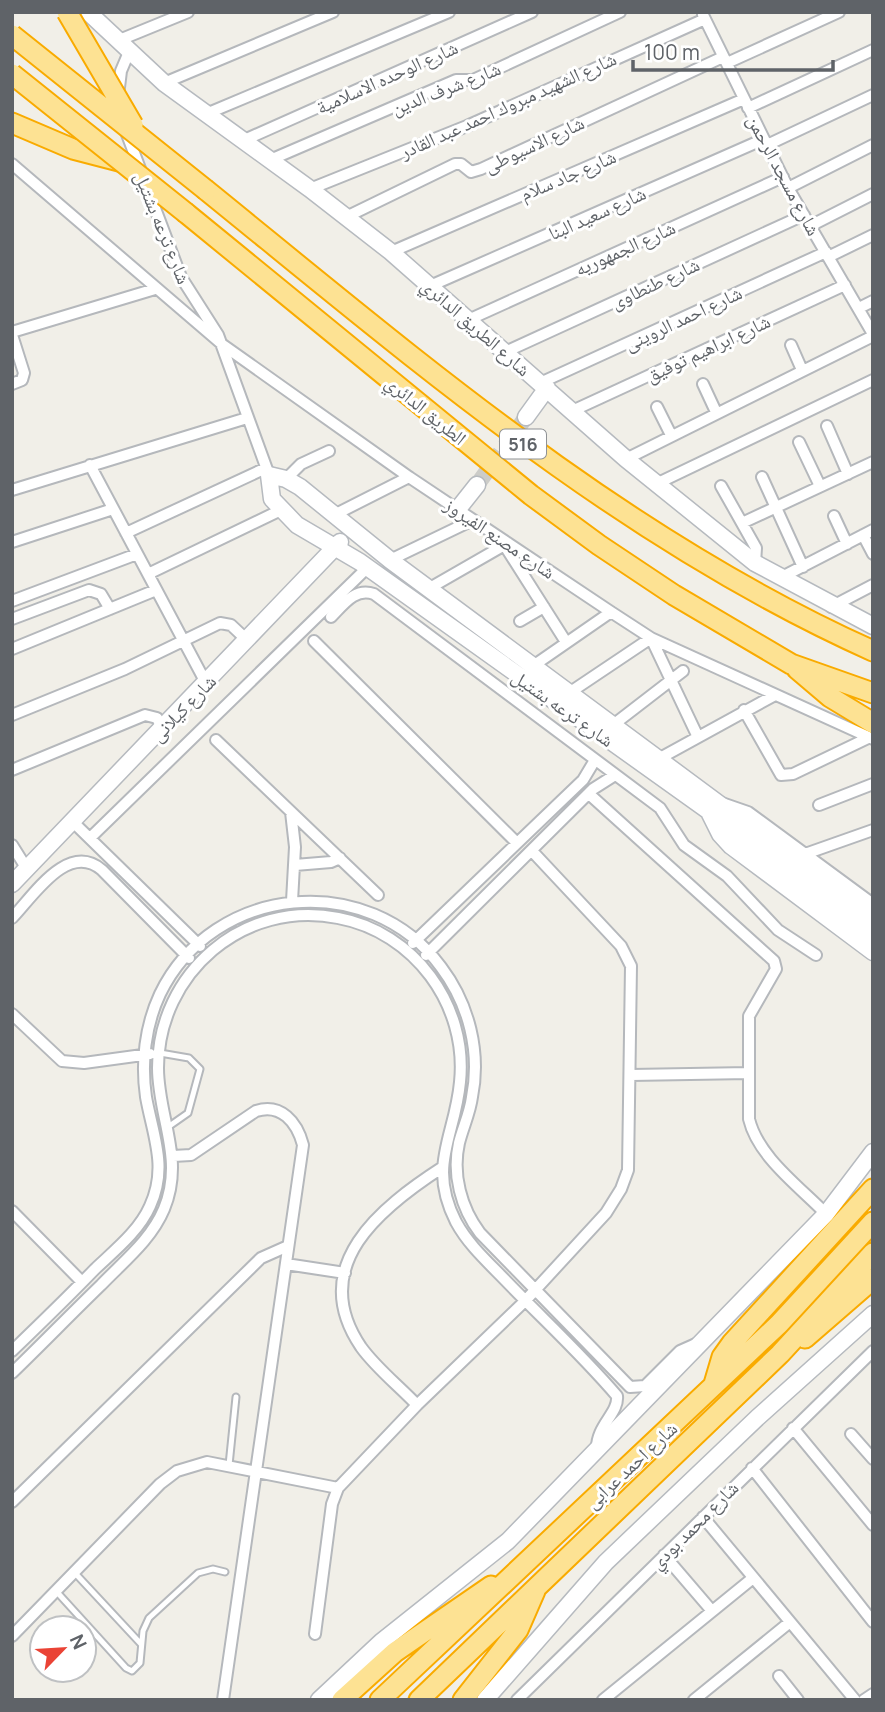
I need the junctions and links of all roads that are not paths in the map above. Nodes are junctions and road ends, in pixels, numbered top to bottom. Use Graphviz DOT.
graph roads {
  1 [pos="67,12"];
  2 [pos="88,12"];
  3 [pos="188,12"];
  4 [pos="333,12"];
  5 [pos="449,12"];
  6 [pos="532,12"];
  7 [pos="620,12"];
  8 [pos="839,12"];
  9 [pos="706,15"];
  10 [pos="12,36"];
  11 [pos="123,46"];
  12 [pos="873,50"];
  13 [pos="725,60"];
  14 [pos="12,74"];
  15 [pos="164,83"];
  16 [pos="873,95"];
  17 [pos="746,103"];
  18 [pos="206,114"];
  19 [pos="12,123"];
  20 [pos="141,138"];
  21 [pos="242,141"];
  22 [pos="765,142"];
  23 [pos="873,145"];
  24 [pos="270,160"];
  25 [pos="122,162"];
  26 [pos="13,167"];
  27 [pos="786,183"];
  28 [pos="310,189"];
  29 [pos="873,194"];
  30 [pos="804,215"];
  31 [pos="346,217"];
  32 [pos="810,226"];
  33 [pos="873,234"];
  34 [pos="391,252"];
  35 [pos="827,255"];
  36 [pos="845,285"];
  37 [pos="430,286"];
  38 [pos="155,289"];
  39 [pos="873,301"];
  40 [pos="859,308"];
  41 [pos="468,320"];
  42 [pos="12,334"];
  43 [pos="873,335"];
  44 [pos="223,345"];
  45 [pos="791,345"];
  46 [pos="505,352"];
  47 [pos="803,370"];
  48 [pos="873,380"];
  49 [pos="703,383"];
  50 [pos="12,384"];
  51 [pos="543,386"];
  52 [pos="657,407"];
  53 [pos="572,411"];
  54 [pos="716,412"];
  55 [pos="526,417"];
  56 [pos="247,418"];
  57 [pos="827,426"];
  58 [pos="671,435"];
  59 [pos="799,442"];
  60 [pos="329,451"];
  61 [pos="626,459"];
  62 [pos="873,462"];
  63 [pos="90,465"];
  64 [pos="274,474"];
  65 [pos="848,474"];
  66 [pos="409,477"];
  67 [pos="762,477"];
  68 [pos="656,484"];
  69 [pos="477,485"];
  70 [pos="721,486"];
  71 [pos="820,486"];
  72 [pos="12,490"];
  73 [pos="776,508"];
  74 [pos="113,509"];
  75 [pos="458,509"];
  76 [pos="281,510"];
  77 [pos="334,515"];
  78 [pos="834,516"];
  79 [pos="473,520"];
  80 [pos="742,523"];
  81 [pos="351,530"];
  82 [pos="868,532"];
  83 [pos="126,533"];
  84 [pos="12,542"];
  85 [pos="847,544"];
  86 [pos="507,545"];
  87 [pos="335,548"];
  88 [pos="137,554"];
  89 [pos="873,554"];
  90 [pos="390,560"];
  91 [pos="755,563"];
  92 [pos="368,567"];
  93 [pos="803,567"];
  94 [pos="148,574"];
  95 [pos="782,577"];
  96 [pos="873,584"];
  97 [pos="428,589"];
  98 [pos="156,590"];
  99 [pos="12,601"];
  100 [pos="544,607"];
  101 [pos="831,607"];
  102 [pos="110,609"];
  103 [pos="611,612"];
  104 [pos="331,617"];
  105 [pos="12,619"];
  106 [pos="520,621"];
  107 [pos="873,626"];
  108 [pos="835,634"];
  109 [pos="651,638"];
  110 [pos="873,640"];
  111 [pos="248,641"];
  112 [pos="314,641"];
  113 [pos="184,642"];
  114 [pos="566,642"];
  115 [pos="12,649"];
  116 [pos="873,651"];
  117 [pos="791,664"];
  118 [pos="533,666"];
  119 [pos="683,671"];
  120 [pos="669,682"];
  121 [pos="206,683"];
  122 [pos="569,693"];
  123 [pos="873,693"];
  124 [pos="773,696"];
  125 [pos="744,710"];
  126 [pos="12,715"];
  127 [pos="612,725"];
  128 [pos="162,728"];
  129 [pos="871,733"];
  130 [pos="697,735"];
  131 [pos="216,740"];
  132 [pos="595,760"];
  133 [pos="652,762"];
  134 [pos="12,770"];
  135 [pos="615,775"];
  136 [pos="873,784"];
  137 [pos="589,794"];
  138 [pos="819,805"];
  139 [pos="714,807"];
  140 [pos="291,812"];
  141 [pos="73,822"];
  142 [pos="873,830"];
  143 [pos="90,838"];
  144 [pos="517,843"];
  145 [pos="12,845"];
  146 [pos="531,851"];
  147 [pos="805,853"];
  148 [pos="340,858"];
  149 [pos="295,865"];
  150 [pos="27,869"];
  151 [pos="12,884"];
  152 [pos="378,895"];
  153 [pos="292,901"];
  154 [pos="873,904"];
  155 [pos="12,918"];
  156 [pos="873,918"];
  157 [pos="873,934"];
  158 [pos="416,940"];
  159 [pos="197,943"];
  160 [pos="406,950"];
  161 [pos="873,952"];
  162 [pos="207,953"];
  163 [pos="429,953"];
  164 [pos="817,955"];
  165 [pos="186,956"];
  166 [pos="419,962"];
  167 [pos="196,965"];
  168 [pos="12,1014"];
  169 [pos="159,1053"];
  170 [pos="144,1055"];
  171 [pos="749,1073"];
  172 [pos="631,1075"];
  173 [pos="168,1127"];
  174 [pos="873,1152"];
  175 [pos="173,1156"];
  176 [pos="443,1167"];
  177 [pos="873,1189"];
  178 [pos="12,1211"];
  179 [pos="826,1214"];
  180 [pos="873,1222"];
  181 [pos="288,1246"];
  182 [pos="873,1253"];
  183 [pos="286,1264"];
  184 [pos="345,1273"];
  185 [pos="873,1279"];
  186 [pos="82,1282"];
  187 [pos="535,1291"];
  188 [pos="526,1301"];
  189 [pos="873,1314"];
  190 [pos="36,1328"];
  191 [pos="47,1339"];
  192 [pos="698,1343"];
  193 [pos="12,1351"];
  194 [pos="873,1351"];
  195 [pos="780,1354"];
  196 [pos="12,1373"];
  197 [pos="713,1387"];
  198 [pos="236,1398"];
  199 [pos="417,1405"];
  200 [pos="793,1428"];
  201 [pos="851,1434"];
  202 [pos="597,1449"];
  203 [pos="873,1459"];
  204 [pos="229,1465"];
  205 [pos="752,1468"];
  206 [pos="256,1471"];
  207 [pos="338,1488"];
  208 [pos="12,1502"];
  209 [pos="703,1517"];
  210 [pos="873,1525"];
  211 [pos="664,1555"];
  212 [pos="519,1570"];
  213 [pos="74,1572"];
  214 [pos="225,1572"];
  215 [pos="753,1578"];
  216 [pos="535,1588"];
  217 [pos="56,1591"];
  218 [pos="712,1611"];
  219 [pos="790,1622"];
  220 [pos="873,1622"];
  221 [pos="315,1634"];
  222 [pos="12,1636"];
  223 [pos="141,1644"];
  224 [pos="779,1676"];
  225 [pos="873,1694"];
  226 [pos="702,1698"];
  227 [pos="223,1700"];
  228 [pos="319,1700"];
  229 [pos="342,1700"];
  230 [pos="380,1700"];
  231 [pos="419,1700"];
  232 [pos="463,1700"];
  233 [pos="485,1700"];
  234 [pos="517,1700"];
  235 [pos="603,1700"];
  236 [pos="798,1700"];
  237 [pos="855,1700"];
  238 [pos="864,1700"];
  1 -- 20 [label="highway, bridge"];
  2 -- 11 [label="street, شارع الطريق الدائري"];
  3 -- 11 [label="street"];
  4 -- 15 [label="street"];
  5 -- 18 [label="street"];
  6 -- 21 [label="street, شارع الوحده الاسلامية"];
  7 -- 24 [label="street, شارع شرف الدين"];
  8 -- 13 [label="street, شارع الاسيوطى"];
  9 -- 13 [label="street, شارع مسجد الرحمن"];
  9 -- 28 [label="street, شارع الشهيد مبروك احمد عبد القادر"];
  10 -- 20 [label="highway, الطريق الدائري / 516, bridge"];
  11 -- 15 [label="street, شارع الطريق الدائري"];
  11 -- 44 [label="street, شارع ترعه بشتيل"];
  12 -- 17 [label="street, شارع جاد سلام"];
  13 -- 17 [label="street, شارع مسجد الرحمن"];
  13 -- 31 [label="street, شارع الاسيوطى"];
  14 -- 25 [label="highway, الطريق الدائري / 516, bridge"];
  15 -- 18 [label="street, شارع الطريق الدائري"];
  16 -- 22 [label="street, شارع سعيد البنا"];
  17 -- 22 [label="street, شارع مسجد الرحمن"];
  17 -- 34 [label="street, شارع جاد سلام"];
  18 -- 21 [label="street, شارع الطريق الدائري"];
  19 -- 25 [label="highway"];
  20 -- 108 [label="highway, الطريق الدائري / 516, bridge"];
  21 -- 24 [label="street, شارع الطريق الدائري"];
  22 -- 27 [label="street, شارع مسجد الرحمن"];
  22 -- 37 [label="street, شارع سعيد البنا"];
  23 -- 27 [label="street, شارع الجمهوريه"];
  24 -- 28 [label="street, شارع الطريق الدائري"];
  25 -- 117 [label="highway, الطريق الدائري / 516, bridge"];
  26 -- 38 [label="street, شارع مصنع الفيروز"];
  27 -- 30 [label="street, شارع مسجد الرحمن"];
  27 -- 41 [label="street, شارع الجمهوريه"];
  28 -- 31 [label="street, شارع الطريق الدائري"];
  29 -- 32 [label="street"];
  30 -- 32 [label="street, شارع مسجد الرحمن"];
  30 -- 46 [label="street, شارع طنطاوى"];
  31 -- 34 [label="street, شارع الطريق الدائري"];
  32 -- 35 [label="street, شارع مسجد الرحمن"];
  33 -- 35 [label="street, شارع احمد الروينى"];
  34 -- 37 [label="street, شارع الطريق الدائري"];
  35 -- 36 [label="street, شارع مسجد الرحمن"];
  35 -- 51 [label="street, شارع احمد الروينى"];
  36 -- 40 [label="street, شارع مسجد الرحمن"];
  36 -- 53 [label="street, شارع ابراهيم توفيق"];
  37 -- 41 [label="street, شارع الطريق الدائري"];
  38 -- 42 [label="street"];
  38 -- 44 [label="street, شارع مصنع الفيروز"];
  39 -- 40 [label="street"];
  40 -- 43 [label="street, شارع مسجد الرحمن"];
  41 -- 46 [label="street, شارع الطريق الدائري"];
  42 -- 50 [label="street"];
  43 -- 47 [label="street"];
  44 -- 56 [label="street, شارع ترعه بشتيل"];
  44 -- 66 [label="street, شارع مصنع الفيروز"];
  45 -- 47 [label="street"];
  46 -- 51 [label="street, شارع الطريق الدائري"];
  47 -- 54 [label="street"];
  48 -- 68 [label="street"];
  49 -- 54 [label="street"];
  51 -- 53 [label="street, شارع الطريق الدائري"];
  51 -- 55 [label="street"];
  52 -- 58 [label="street"];
  53 -- 61 [label="street, شارع الطريق الدائري"];
  54 -- 58 [label="street"];
  56 -- 63 [label="street"];
  56 -- 64 [label="street, شارع ترعه بشتيل"];
  57 -- 65 [label="street"];
  58 -- 61 [label="street"];
  59 -- 71 [label="street"];
  60 -- 64 [label="street"];
  61 -- 68 [label="street, شارع الطريق الدائري"];
  62 -- 65 [label="street"];
  63 -- 72 [label="street"];
  63 -- 74 [label="street"];
  64 -- 76 [label="street, شارع ترعه بشتيل"];
  64 -- 77 [label="street, شارع ترعه بشتيل"];
  64 -- 83 [label="street"];
  65 -- 71 [label="street"];
  66 -- 75 [label="street, شارع مصنع الفيروز"];
  66 -- 77 [label="street"];
  67 -- 73 [label="street"];
  68 -- 91 [label="street, شارع الطريق الدائري"];
  69 -- 75 [label="street"];
  70 -- 80 [label="street"];
  71 -- 73 [label="street"];
  73 -- 80 [label="street"];
  73 -- 93 [label="street"];
  74 -- 83 [label="street"];
  74 -- 84 [label="street"];
  75 -- 79 [label="street, شارع مصنع الفيروز"];
  76 -- 87 [label="street, شارع ترعه بشتيل"];
  76 -- 94 [label="street"];
  77 -- 81 [label="street, شارع ترعه بشتيل"];
  78 -- 85 [label="street"];
  79 -- 86 [label="street, شارع مصنع الفيروز"];
  79 -- 90 [label="street"];
  80 -- 91 [label="street"];
  81 -- 87 [label="street, شارع كيلانى"];
  81 -- 90 [label="street, شارع ترعه بشتيل"];
  82 -- 85 [label="street"];
  82 -- 89 [label="street"];
  83 -- 88 [label="street"];
  85 -- 93 [label="street"];
  86 -- 97 [label="street"];
  86 -- 100 [label="street"];
  86 -- 103 [label="street, شارع مصنع الفيروز"];
  87 -- 92 [label="street, شارع ترعه بشتيل"];
  87 -- 111 [label="street, شارع كيلانى"];
  88 -- 94 [label="street"];
  88 -- 99 [label="street"];
  90 -- 97 [label="street, شارع ترعه بشتيل"];
  91 -- 95 [label="street, شارع الطريق الدائري"];
  92 -- 133 [label="street, شارع ترعه بشتيل"];
  92 -- 143 [label="street"];
  93 -- 95 [label="street"];
  94 -- 98 [label="street"];
  95 -- 101 [label="street, شارع الطريق الدائري"];
  96 -- 101 [label="street"];
  97 -- 118 [label="street, شارع ترعه بشتيل"];
  98 -- 102 [label="street"];
  98 -- 113 [label="street"];
  100 -- 106 [label="street"];
  100 -- 114 [label="street"];
  101 -- 107 [label="street, شارع الطريق الدائري"];
  102 -- 105 [label="street"];
  102 -- 115 [label="street"];
  103 -- 109 [label="street, شارع مصنع الفيروز"];
  103 -- 114 [label="street"];
  104 -- 132 [label="street"];
  108 -- 110 [label="highway"];
  108 -- 116 [label="highway, الطريق الدائري / 516"];
  109 -- 120 [label="street"];
  109 -- 122 [label="street"];
  109 -- 124 [label="street, شارع مصنع الفيروز"];
  111 -- 113 [label="street"];
  111 -- 121 [label="street, شارع كيلانى"];
  112 -- 144 [label="street"];
  113 -- 121 [label="street"];
  113 -- 126 [label="street"];
  114 -- 118 [label="street"];
  117 -- 123 [label="highway, الطريق الدائري / 516"];
  117 -- 129 [label="highway"];
  118 -- 122 [label="street, شارع ترعه بشتيل"];
  119 -- 120 [label="street"];
  120 -- 127 [label="street"];
  120 -- 130 [label="street"];
  121 -- 128 [label="street, شارع كيلانى"];
  122 -- 127 [label="street, شارع ترعه بشتيل"];
  124 -- 125 [label="street"];
  124 -- 129 [label="street, شارع مصنع الفيروز"];
  125 -- 129 [label="street"];
  125 -- 130 [label="street"];
  127 -- 133 [label="street, شارع ترعه بشتيل"];
  128 -- 134 [label="street"];
  128 -- 141 [label="street, شارع كيلانى"];
  130 -- 133 [label="street"];
  131 -- 140 [label="street"];
  132 -- 135 [label="street"];
  132 -- 144 [label="street"];
  133 -- 139 [label="street, شارع ترعه بشتيل"];
  135 -- 137 [label="street"];
  135 -- 164 [label="street"];
  136 -- 138 [label="street"];
  137 -- 146 [label="street"];
  137 -- 171 [label="street"];
  139 -- 147 [label="street, شارع ترعه بشتيل"];
  139 -- 156 [label="street, شارع ترعه بشتيل"];
  139 -- 157 [label="street, شارع ترعه بشتيل"];
  139 -- 161 [label="street"];
  140 -- 148 [label="street"];
  140 -- 149 [label="street"];
  141 -- 143 [label="street"];
  141 -- 150 [label="street, شارع كيلانى"];
  142 -- 147 [label="street"];
  143 -- 159 [label="street"];
  144 -- 158 [label="street"];
  145 -- 150 [label="street"];
  146 -- 163 [label="street"];
  146 -- 172 [label="street"];
  147 -- 154 [label="street, شارع ترعه بشتيل"];
  148 -- 149 [label="street"];
  148 -- 152 [label="street"];
  149 -- 153 [label="street"];
  150 -- 151 [label="street, شارع كيلانى"];
  153 -- 158 [label="street"];
  153 -- 159 [label="street"];
  155 -- 165 [label="street"];
  158 -- 160 [label="street"];
  158 -- 163 [label="street"];
  159 -- 162 [label="street"];
  159 -- 165 [label="street"];
  160 -- 162 [label="street"];
  160 -- 166 [label="street"];
  162 -- 167 [label="street"];
  163 -- 166 [label="street"];
  163 -- 187 [label="street"];
  165 -- 167 [label="street"];
  165 -- 170 [label="street"];
  166 -- 176 [label="street"];
  167 -- 169 [label="street"];
  168 -- 170 [label="street"];
  169 -- 170 [label="street"];
  169 -- 173 [label="street"];
  169 -- 173 [label="lane"];
  170 -- 186 [label="street"];
  171 -- 172 [label="street"];
  171 -- 179 [label="street"];
  172 -- 187 [label="street"];
  173 -- 175 [label="street"];
  174 -- 179 [label="street"];
  175 -- 181 [label="street"];
  175 -- 191 [label="street"];
  176 -- 184 [label="street"];
  176 -- 188 [label="street"];
  177 -- 197 [label="highway"];
  178 -- 186 [label="street"];
  179 -- 192 [label="street"];
  180 -- 197 [label="highway, شارع احمد عرابى"];
  181 -- 183 [label="street"];
  181 -- 208 [label="street"];
  182 -- 195 [label="highway, شارع احمد عرابى"];
  183 -- 184 [label="street"];
  183 -- 206 [label="street"];
  184 -- 199 [label="street"];
  185 -- 195 [label="highway"];
  186 -- 190 [label="street"];
  187 -- 188 [label="street"];
  187 -- 192 [label="street"];
  188 -- 199 [label="street"];
  188 -- 202 [label="street"];
  189 -- 233 [label="street"];
  190 -- 191 [label="street"];
  190 -- 193 [label="street"];
  191 -- 196 [label="street"];
  192 -- 202 [label="street"];
  194 -- 200 [label="street, شارع محمد بودي"];
  195 -- 216 [label="highway, شارع احمد عرابى"];
  197 -- 212 [label="highway, شارع احمد عرابى"];
  198 -- 204 [label="lane"];
  199 -- 207 [label="street"];
  200 -- 205 [label="street, شارع محمد بودي"];
  200 -- 210 [label="street"];
  201 -- 203 [label="street"];
  202 -- 228 [label="street"];
  204 -- 206 [label="street"];
  204 -- 213 [label="street"];
  205 -- 209 [label="street, شارع محمد بودي"];
  205 -- 220 [label="street"];
  206 -- 207 [label="street"];
  206 -- 227 [label="street"];
  207 -- 221 [label="street"];
  209 -- 211 [label="street, شارع محمد بودي"];
  209 -- 215 [label="street"];
  211 -- 218 [label="street"];
  211 -- 234 [label="street, شارع محمد بودي"];
  212 -- 229 [label="highway"];
  212 -- 230 [label="highway, شارع احمد عرابى"];
  213 -- 217 [label="street"];
  213 -- 223 [label="lane"];
  214 -- 223 [label="lane"];
  215 -- 218 [label="street"];
  215 -- 219 [label="street"];
  216 -- 231 [label="highway, شارع احمد عرابى"];
  216 -- 232 [label="highway"];
  217 -- 222 [label="street"];
  217 -- 223 [label="lane"];
  218 -- 235 [label="street"];
  219 -- 226 [label="street"];
  219 -- 237 [label="street"];
  224 -- 236 [label="street"];
  225 -- 238 [label="street"];
}
